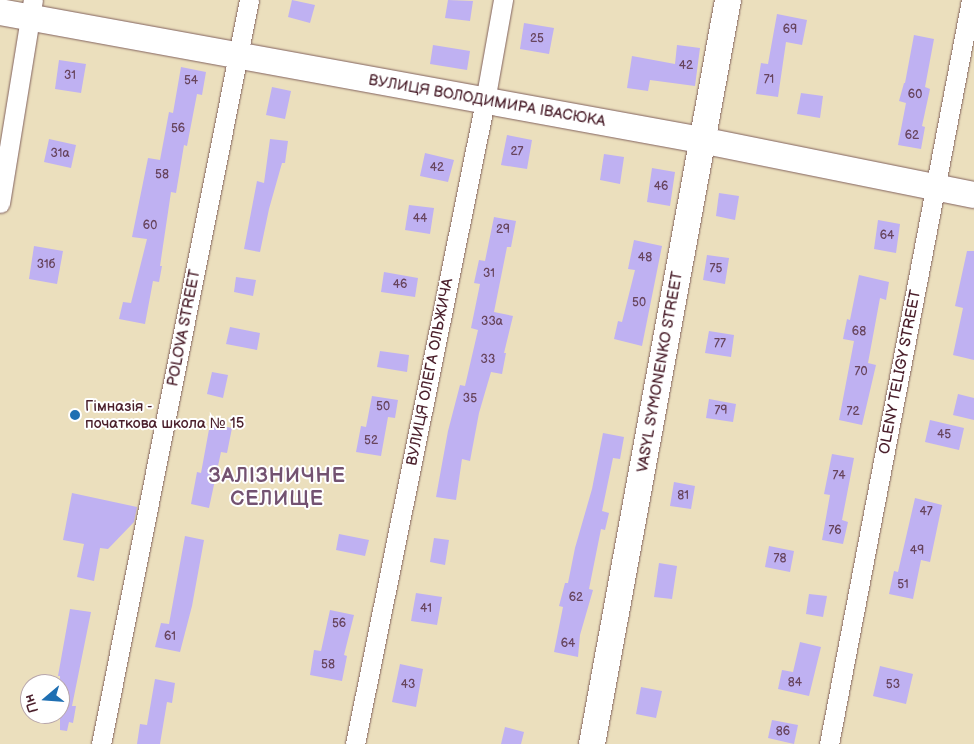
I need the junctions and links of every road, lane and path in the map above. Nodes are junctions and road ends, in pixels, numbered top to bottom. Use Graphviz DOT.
graph roads {
  1 [pos="249,0"];
  2 [pos="503,0"];
  3 [pos="728,0"];
  4 [pos="971,0"];
  5 [pos="32,9"];
  6 [pos="0,12"];
  7 [pos="239,55"];
  8 [pos="485,101"];
  9 [pos="702,140"];
  10 [pos="935,188"];
  11 [pos="974,195"];
  12 [pos="0,203"];
  13 [pos="101,744"];
  14 [pos="355,744"];
  15 [pos="592,744"];
  16 [pos="828,744"];
  1 -- 7 [label="street, POLOVA STREET"];
  2 -- 8 [label="street, ВУЛИЦЯ ОЛЕГА ОЛЬЖИЧА"];
  3 -- 9 [label="street, VASYL SYMONENKO STREET"];
  4 -- 10 [label="street, OLENY TELIGY STREET"];
  5 -- 6 [label="street, ВУЛИЦЯ ВОЛОДИМИРА ІВАСЮКА"];
  5 -- 7 [label="street, ВУЛИЦЯ ВОЛОДИМИРА ІВАСЮКА"];
  5 -- 12 [label="street"];
  7 -- 8 [label="street, ВУЛИЦЯ ВОЛОДИМИРА ІВАСЮКА"];
  7 -- 13 [label="street, POLOVA STREET"];
  8 -- 9 [label="street, ВУЛИЦЯ ВОЛОДИМИРА ІВАСЮКА"];
  8 -- 14 [label="street, ВУЛИЦЯ ОЛЕГА ОЛЬЖИЧА"];
  9 -- 10 [label="street, ВУЛИЦЯ ВОЛОДИМИРА ІВАСЮКА"];
  9 -- 15 [label="street, VASYL SYMONENKO STREET"];
  10 -- 11 [label="street, ВУЛИЦЯ ВОЛОДИМИРА ІВАСЮКА"];
  10 -- 16 [label="street, OLENY TELIGY STREET"];
}
